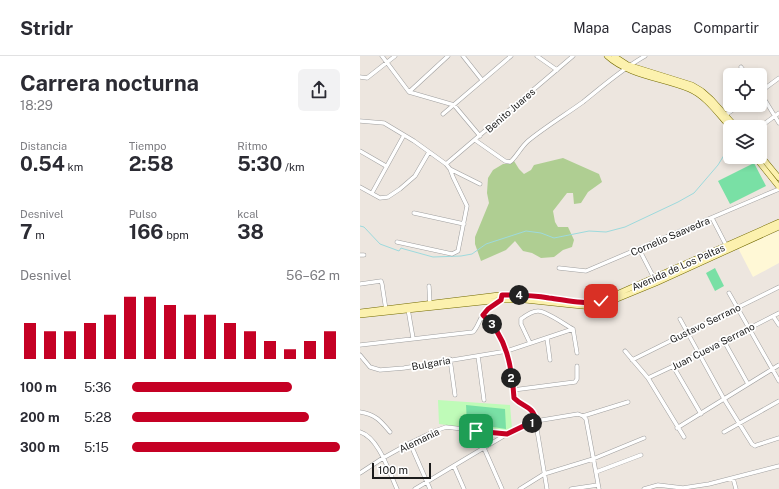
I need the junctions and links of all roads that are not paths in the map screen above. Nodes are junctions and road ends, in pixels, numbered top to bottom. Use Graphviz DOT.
graph roads {
  1 [pos="382,56"];
  2 [pos="395,56"];
  3 [pos="448,56"];
  4 [pos="463,56"];
  5 [pos="511,56"];
  6 [pos="537,56"];
  7 [pos="573,56"];
  8 [pos="607,56"];
  9 [pos="614,56"];
  10 [pos="645,56"];
  11 [pos="387,63"];
  12 [pos="626,67"];
  13 [pos="557,70"];
  14 [pos="361,78"];
  15 [pos="779,78"];
  16 [pos="482,80"];
  17 [pos="767,87"];
  18 [pos="409,92"];
  19 [pos="767,101"];
  20 [pos="454,105"];
  21 [pos="731,112"];
  22 [pos="443,114"];
  23 [pos="777,114"];
  24 [pos="724,117"];
  25 [pos="726,120"];
  26 [pos="728,120"];
  27 [pos="360,121"];
  28 [pos="767,122"];
  29 [pos="779,123"];
  30 [pos="404,135"];
  31 [pos="480,136"];
  32 [pos="474,140"];
  33 [pos="360,151"];
  34 [pos="429,152"];
  35 [pos="767,163"];
  36 [pos="446,164"];
  37 [pos="760,164"];
  38 [pos="386,166"];
  39 [pos="450,169"];
  40 [pos="779,178"];
  41 [pos="480,184"];
  42 [pos="360,187"];
  43 [pos="779,188"];
  44 [pos="372,193"];
  45 [pos="414,213"];
  46 [pos="712,218"];
  47 [pos="464,224"];
  48 [pos="778,225"];
  49 [pos="397,242"];
  50 [pos="727,248"];
  51 [pos="639,249"];
  52 [pos="559,268"];
  53 [pos="655,280"];
  54 [pos="360,284"];
  55 [pos="429,286"];
  56 [pos="779,287"];
  57 [pos="730,293"];
  58 [pos="502,297"];
  59 [pos="430,306"];
  60 [pos="737,308"];
  61 [pos="408,309"];
  62 [pos="386,311"];
  63 [pos="360,312"];
  64 [pos="779,313"];
  65 [pos="483,315"];
  66 [pos="360,316"];
  67 [pos="773,316"];
  68 [pos="680,319"];
  69 [pos="779,325"];
  70 [pos="748,328"];
  71 [pos="573,329"];
  72 [pos="687,332"];
  73 [pos="412,338"];
  74 [pos="547,338"];
  75 [pos="724,341"];
  76 [pos="530,343"];
  77 [pos="360,345"];
  78 [pos="507,351"];
  79 [pos="625,351"];
  80 [pos="577,353"];
  81 [pos="699,354"];
  82 [pos="360,356"];
  83 [pos="478,356"];
  84 [pos="450,359"];
  85 [pos="550,360"];
  86 [pos="632,360"];
  87 [pos="779,365"];
  88 [pos="577,366"];
  89 [pos="673,366"];
  90 [pos="772,369"];
  91 [pos="648,378"];
  92 [pos="779,381"];
  93 [pos="748,384"];
  94 [pos="513,390"];
  95 [pos="455,395"];
  96 [pos="724,399"];
  97 [pos="484,400"];
  98 [pos="779,401"];
  99 [pos="628,402"];
  100 [pos="360,412"];
  101 [pos="701,414"];
  102 [pos="583,416"];
  103 [pos="536,420"];
  104 [pos="739,423"];
  105 [pos="678,428"];
  106 [pos="360,432"];
  107 [pos="390,432"];
  108 [pos="724,432"];
  109 [pos="507,434"];
  110 [pos="684,437"];
  111 [pos="644,438"];
  112 [pos="779,438"];
  113 [pos="410,443"];
  114 [pos="484,448"];
  115 [pos="641,455"];
  116 [pos="383,458"];
  117 [pos="594,459"];
  118 [pos="454,466"];
  119 [pos="779,466"];
  120 [pos="596,472"];
  121 [pos="360,473"];
  122 [pos="544,474"];
  123 [pos="732,478"];
  124 [pos="427,482"];
  125 [pos="599,487"];
  126 [pos="397,489"];
  127 [pos="415,489"];
  128 [pos="430,489"];
  129 [pos="464,489"];
  130 [pos="502,489"];
  131 [pos="520,489"];
  132 [pos="547,489"];
  133 [pos="571,489"];
  134 [pos="644,489"];
  135 [pos="736,489"];
  1 -- 11 [label="street"];
  2 -- 11 [label="street"];
  3 -- 18 [label="street"];
  4 -- 16 [label="street"];
  5 -- 16 [label="street"];
  6 -- 13 [label="street"];
  7 -- 13 [label="street, Benito Juares"];
  8 -- 12 [label="main road"];
  9 -- 12 [label="main road"];
  10 -- 12 [label="street"];
  11 -- 14 [label="street"];
  11 -- 18 [label="street"];
  12 -- 24 [label="main road"];
  12 -- 32 [label="street"];
  13 -- 31 [label="street, Benito Juares"];
  15 -- 17 [label="street"];
  16 -- 20 [label="street"];
  18 -- 20 [label="street"];
  19 -- 23 [label="street"];
  20 -- 22 [label="street"];
  20 -- 31 [label="street"];
  21 -- 24 [label="street"];
  23 -- 28 [label="street"];
  23 -- 29 [label="street"];
  24 -- 25 [label="main road"];
  24 -- 26 [label="main road"];
  27 -- 30 [label="street"];
  30 -- 34 [label="street"];
  30 -- 38 [label="street"];
  31 -- 32 [label="street, Benito Juares"];
  32 -- 36 [label="street, Benito Juares"];
  33 -- 38 [label="street"];
  34 -- 36 [label="street"];
  34 -- 44 [label="street"];
  35 -- 40 [label="main road"];
  36 -- 39 [label="street"];
  37 -- 43 [label="main road"];
  38 -- 44 [label="street"];
  39 -- 41 [label="street"];
  39 -- 47 [label="street"];
  42 -- 44 [label="street"];
  43 -- 46 [label="street, Cornelio Saavedra"];
  45 -- 47 [label="street"];
  46 -- 50 [label="street"];
  46 -- 51 [label="street, Cornelio Saavedra"];
  47 -- 49 [label="street"];
  48 -- 50 [label="main road, Avenida de Los Paltas"];
  50 -- 53 [label="main road, Avenida de Los Paltas"];
  51 -- 52 [label="street, Cornelio Saavedra"];
  51 -- 53 [label="street"];
  53 -- 58 [label="main road, Avenida de Los Paltas"];
  54 -- 62 [label="street"];
  55 -- 59 [label="street"];
  56 -- 60 [label="street, Gustavo Serrano"];
  57 -- 60 [label="street"];
  58 -- 59 [label="main road, Avenida de Los Paltas"];
  58 -- 65 [label="street"];
  59 -- 61 [label="main road, Avenida de Los Paltas"];
  60 -- 70 [label="street"];
  60 -- 72 [label="street, Gustavo Serrano"];
  61 -- 62 [label="main road, Avenida de Los Paltas"];
  61 -- 73 [label="street"];
  62 -- 63 [label="main road, Avenida de Los Paltas"];
  62 -- 66 [label="main road, Avenida de Los Paltas"];
  64 -- 67 [label="street, Juan Cueva Serrano"];
  65 -- 73 [label="street"];
  65 -- 78 [label="street"];
  67 -- 69 [label="street"];
  67 -- 70 [label="street, Juan Cueva Serrano"];
  68 -- 72 [label="street"];
  70 -- 75 [label="street, Juan Cueva Serrano"];
  70 -- 90 [label="street"];
  71 -- 74 [label="street, Bulgaria"];
  71 -- 76 [label="street"];
  71 -- 80 [label="street"];
  72 -- 81 [label="street"];
  72 -- 86 [label="street, Gustavo Serrano"];
  73 -- 77 [label="street"];
  74 -- 76 [label="street, Bulgaria"];
  74 -- 85 [label="street"];
  75 -- 81 [label="street, Juan Cueva Serrano"];
  75 -- 93 [label="street"];
  76 -- 78 [label="street, Bulgaria"];
  78 -- 83 [label="street, Bulgaria"];
  78 -- 94 [label="street"];
  79 -- 86 [label="street"];
  81 -- 89 [label="street, Juan Cueva Serrano"];
  81 -- 96 [label="street"];
  82 -- 84 [label="street, Bulgaria"];
  83 -- 84 [label="street, Bulgaria"];
  83 -- 97 [label="street"];
  84 -- 95 [label="street"];
  86 -- 91 [label="street"];
  87 -- 90 [label="street"];
  88 -- 94 [label="street"];
  89 -- 91 [label="street, Juan Cueva Serrano"];
  89 -- 101 [label="street"];
  90 -- 92 [label="street"];
  90 -- 93 [label="street"];
  91 -- 105 [label="street"];
  93 -- 96 [label="street"];
  94 -- 103 [label="street"];
  96 -- 101 [label="street"];
  96 -- 104 [label="street"];
  98 -- 104 [label="street"];
  99 -- 102 [label="street"];
  100 -- 107 [label="street"];
  101 -- 105 [label="street"];
  102 -- 103 [label="street"];
  102 -- 117 [label="street"];
  103 -- 109 [label="street"];
  103 -- 122 [label="street"];
  104 -- 108 [label="street"];
  104 -- 112 [label="street"];
  105 -- 110 [label="street"];
  106 -- 116 [label="street"];
  109 -- 113 [label="street, Alemania"];
  109 -- 114 [label="street"];
  111 -- 117 [label="street"];
  113 -- 116 [label="street, Alemania"];
  113 -- 124 [label="street"];
  114 -- 118 [label="street"];
  114 -- 130 [label="street"];
  115 -- 120 [label="street"];
  116 -- 121 [label="street, Alemania"];
  116 -- 126 [label="street"];
  117 -- 120 [label="street"];
  117 -- 122 [label="street"];
  118 -- 124 [label="street"];
  118 -- 129 [label="street"];
  119 -- 123 [label="street"];
  120 -- 125 [label="street"];
  122 -- 131 [label="street"];
  122 -- 132 [label="street"];
  123 -- 134 [label="street"];
  123 -- 135 [label="street"];
  124 -- 127 [label="street"];
  124 -- 128 [label="street"];
  125 -- 133 [label="street"];
}
